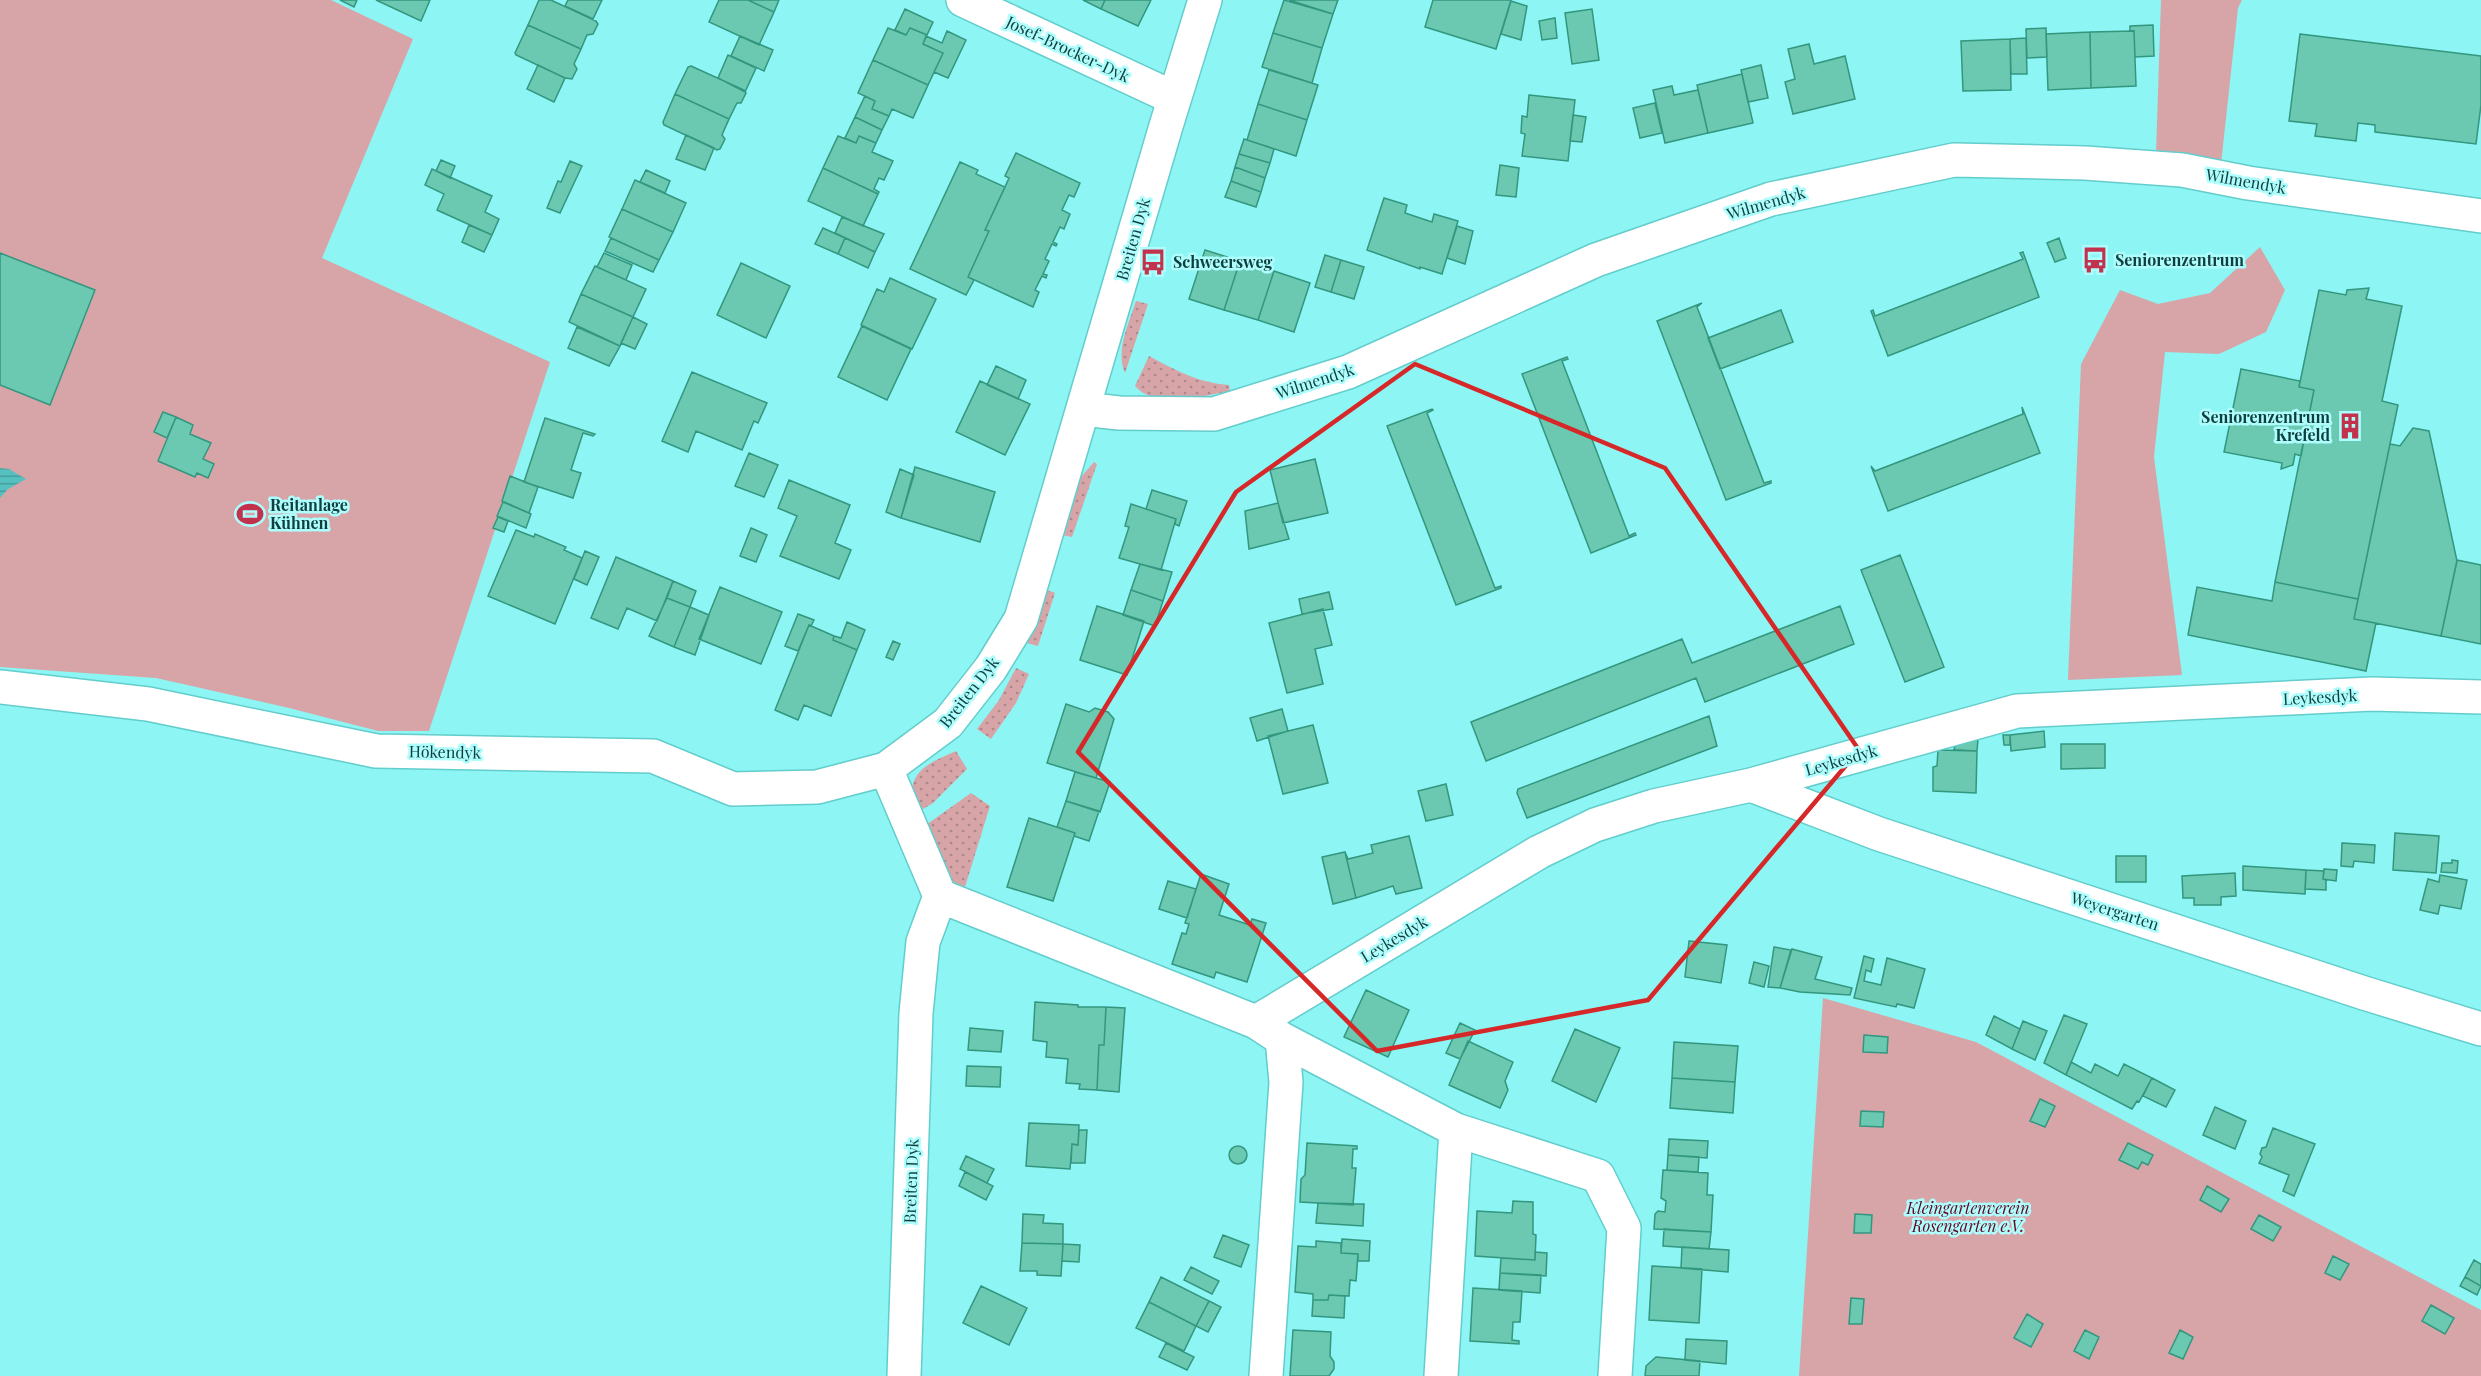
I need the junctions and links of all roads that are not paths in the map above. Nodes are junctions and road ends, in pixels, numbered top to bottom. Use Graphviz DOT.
graph roads {
  1 [pos="963,0"];
  2 [pos="1205,0"];
  3 [pos="1174,98"];
  4 [pos="2481,216"];
  5 [pos="1083,409"];
  6 [pos="0,687"];
  7 [pos="2481,696"];
  8 [pos="886,769"];
  9 [pos="1751,785"];
  10 [pos="940,896"];
  11 [pos="2481,1029"];
  12 [pos="1269,1030"];
  13 [pos="1456,1130"];
  14 [pos="904,1376"];
  15 [pos="1266,1376"];
  16 [pos="1442,1376"];
  17 [pos="1615,1376"];
  1 -- 3 [label="street, Josef-Brocker-Dyk"];
  2 -- 3 [label="street, Breiten Dyk"];
  3 -- 5 [label="street, Breiten Dyk"];
  4 -- 5 [label="street, Wilmendyk"];
  5 -- 8 [label="street, Breiten Dyk"];
  6 -- 8 [label="street, Hökendyk"];
  7 -- 9 [label="street, Leykesdyk"];
  8 -- 10 [label="street"];
  9 -- 11 [label="street, Weyergarten"];
  9 -- 12 [label="street, Leykesdyk"];
  10 -- 12 [label="street"];
  10 -- 14 [label="street, Breiten Dyk"];
  12 -- 13 [label="street"];
  12 -- 15 [label="street"];
  13 -- 16 [label="street"];
  13 -- 17 [label="street"];
}
